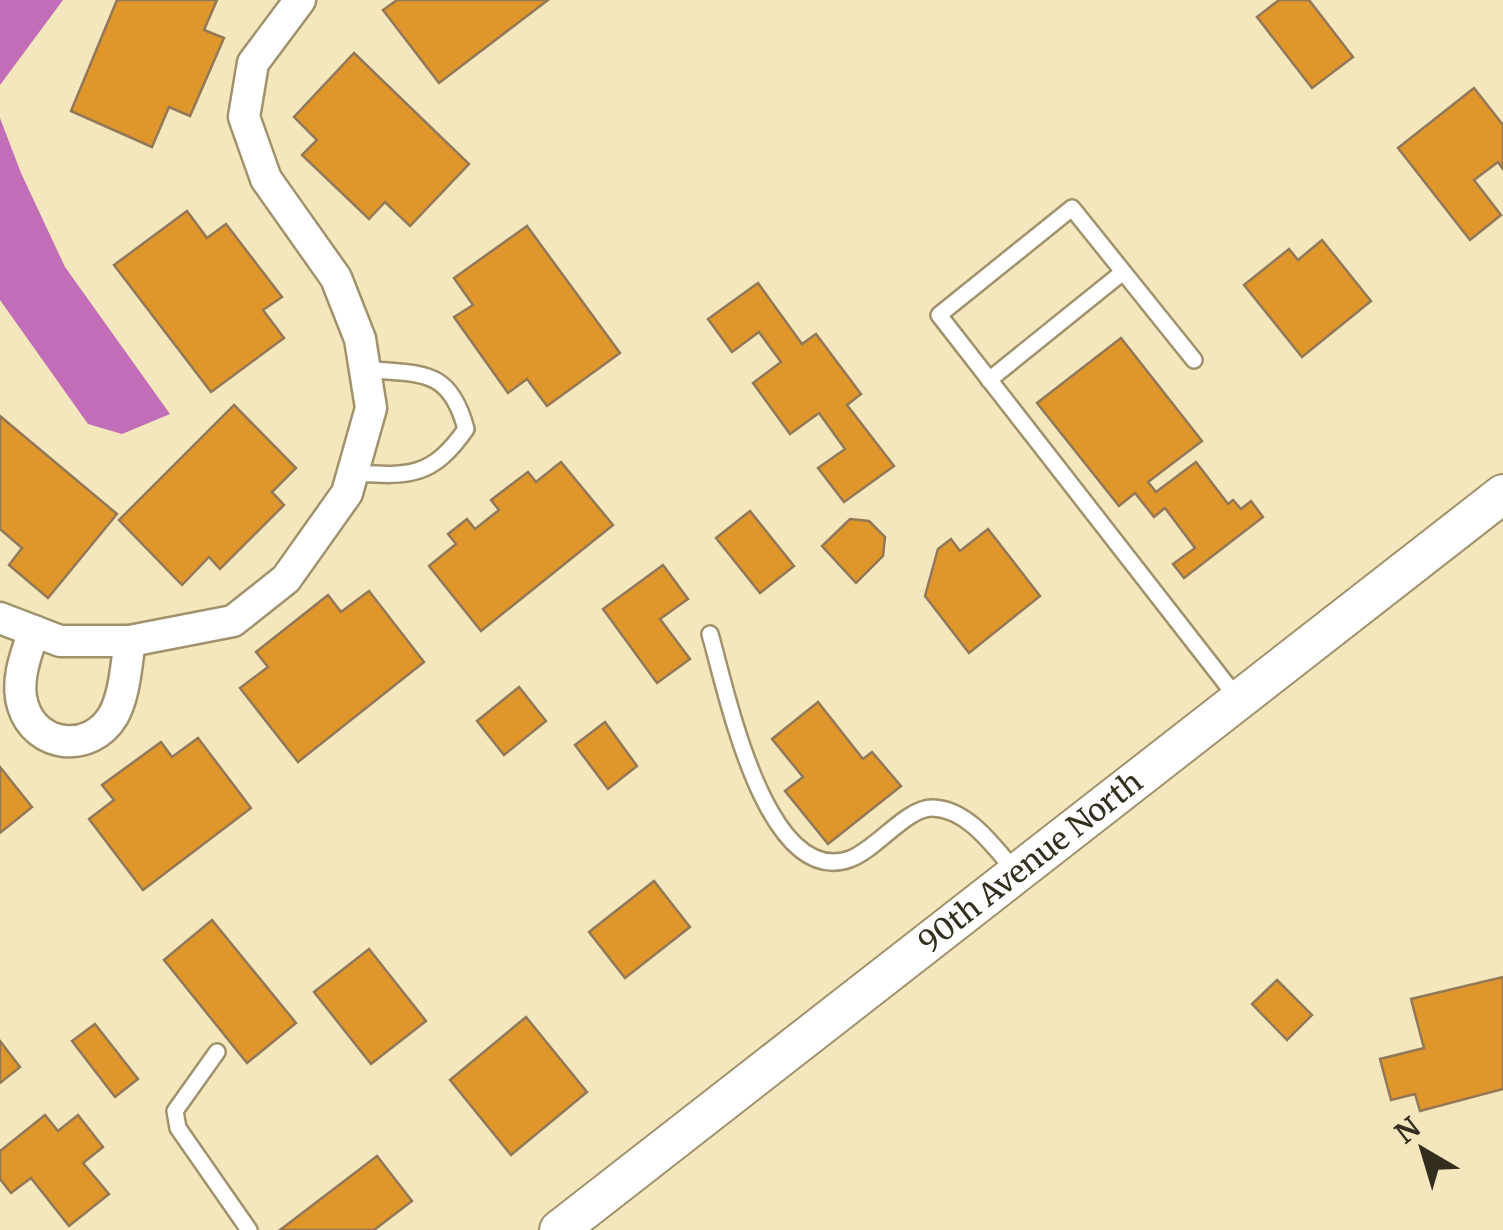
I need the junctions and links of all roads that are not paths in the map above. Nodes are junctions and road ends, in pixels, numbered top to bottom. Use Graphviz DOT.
graph roads {
  1 [pos="300,0"];
  2 [pos="1123,272"];
  3 [pos="1194,360"];
  4 [pos="364,369"];
  5 [pos="989,380"];
  6 [pos="352,473"];
  7 [pos="1503,494"];
  8 [pos="0,618"];
  9 [pos="34,631"];
  10 [pos="710,634"];
  11 [pos="130,641"];
  12 [pos="1238,699"];
  13 [pos="1017,872"];
  14 [pos="217,1052"];
  15 [pos="249,1230"];
  16 [pos="559,1230"];
  1 -- 4 [label="street"];
  2 -- 3 [label="lane"];
  2 -- 5 [label="lane"];
  2 -- 5 [label="lane"];
  4 -- 6 [label="street"];
  4 -- 6 [label="lane"];
  5 -- 12 [label="lane"];
  6 -- 11 [label="street"];
  7 -- 12 [label="street, 90th Avenue North"];
  8 -- 9 [label="street"];
  9 -- 11 [label="street"];
  9 -- 11 [label="street"];
  10 -- 13 [label="lane"];
  12 -- 13 [label="street, 90th Avenue North"];
  13 -- 16 [label="street, 90th Avenue North"];
  14 -- 15 [label="lane"];
}
